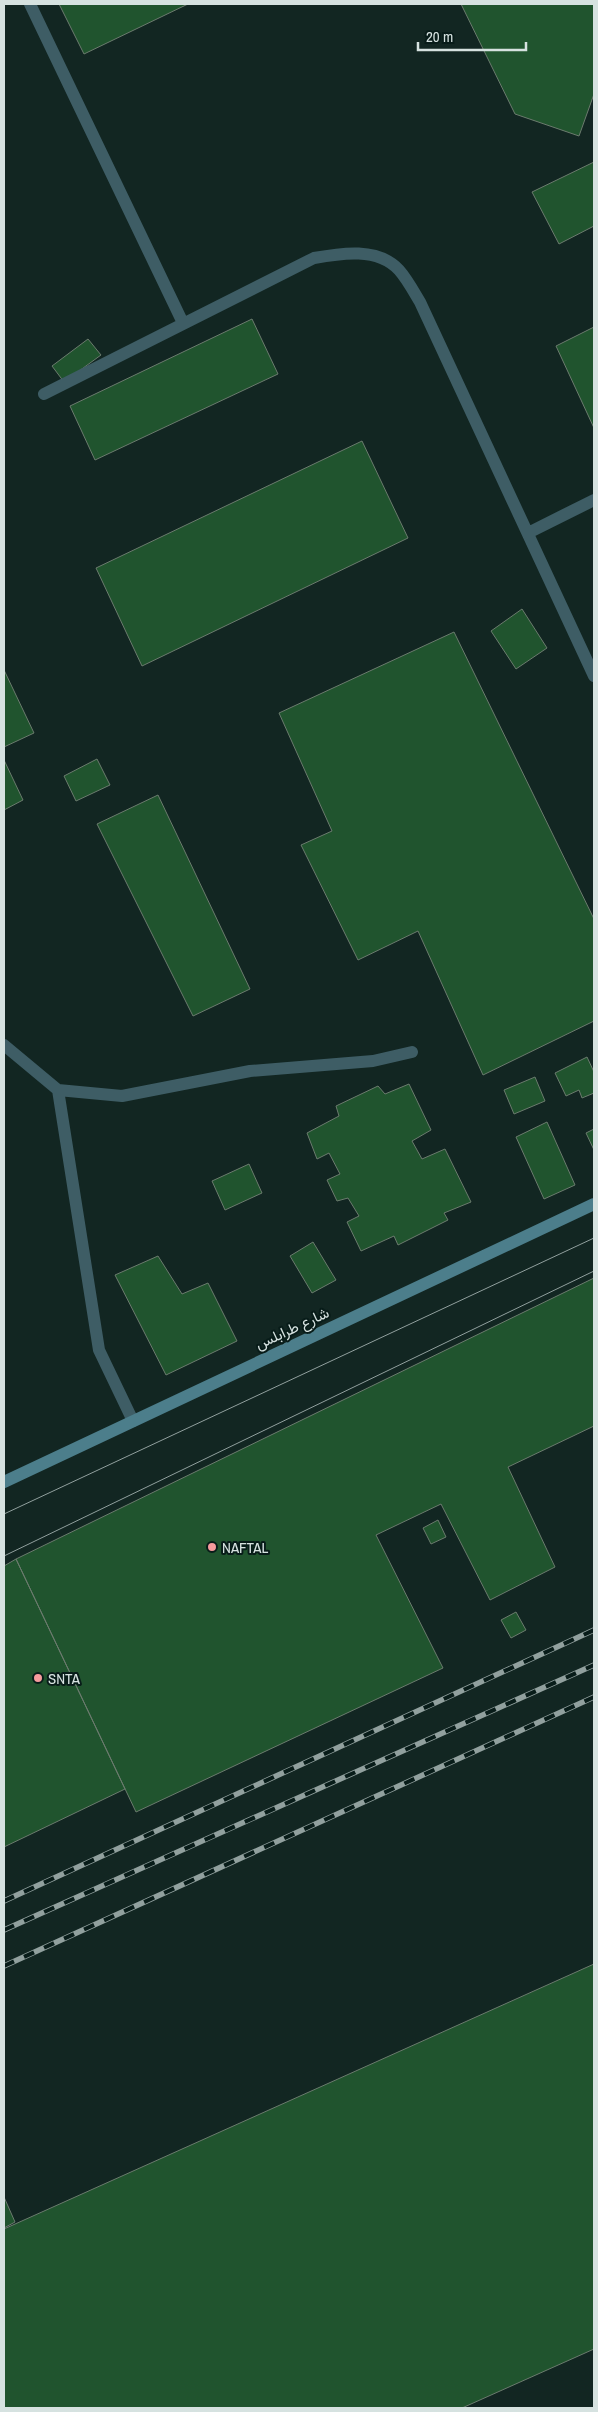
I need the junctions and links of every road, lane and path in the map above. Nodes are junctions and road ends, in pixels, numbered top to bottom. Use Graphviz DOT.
graph roads {
  1 [pos="30,4"];
  2 [pos="184,323"];
  3 [pos="44,394"];
  4 [pos="594,500"];
  5 [pos="528,533"];
  6 [pos="594,676"];
  7 [pos="4,1045"];
  8 [pos="412,1052"];
  9 [pos="58,1090"];
  10 [pos="594,1204"];
  11 [pos="133,1421"];
  12 [pos="4,1482"];
  1 -- 2 [label="lane"];
  2 -- 3 [label="lane"];
  2 -- 5 [label="lane"];
  4 -- 5 [label="lane"];
  5 -- 6 [label="lane"];
  7 -- 9 [label="lane"];
  8 -- 9 [label="lane"];
  9 -- 11 [label="lane"];
  10 -- 11 [label="main road, شارع طرابلس"];
  11 -- 12 [label="main road, شارع طرابلس"];
}
